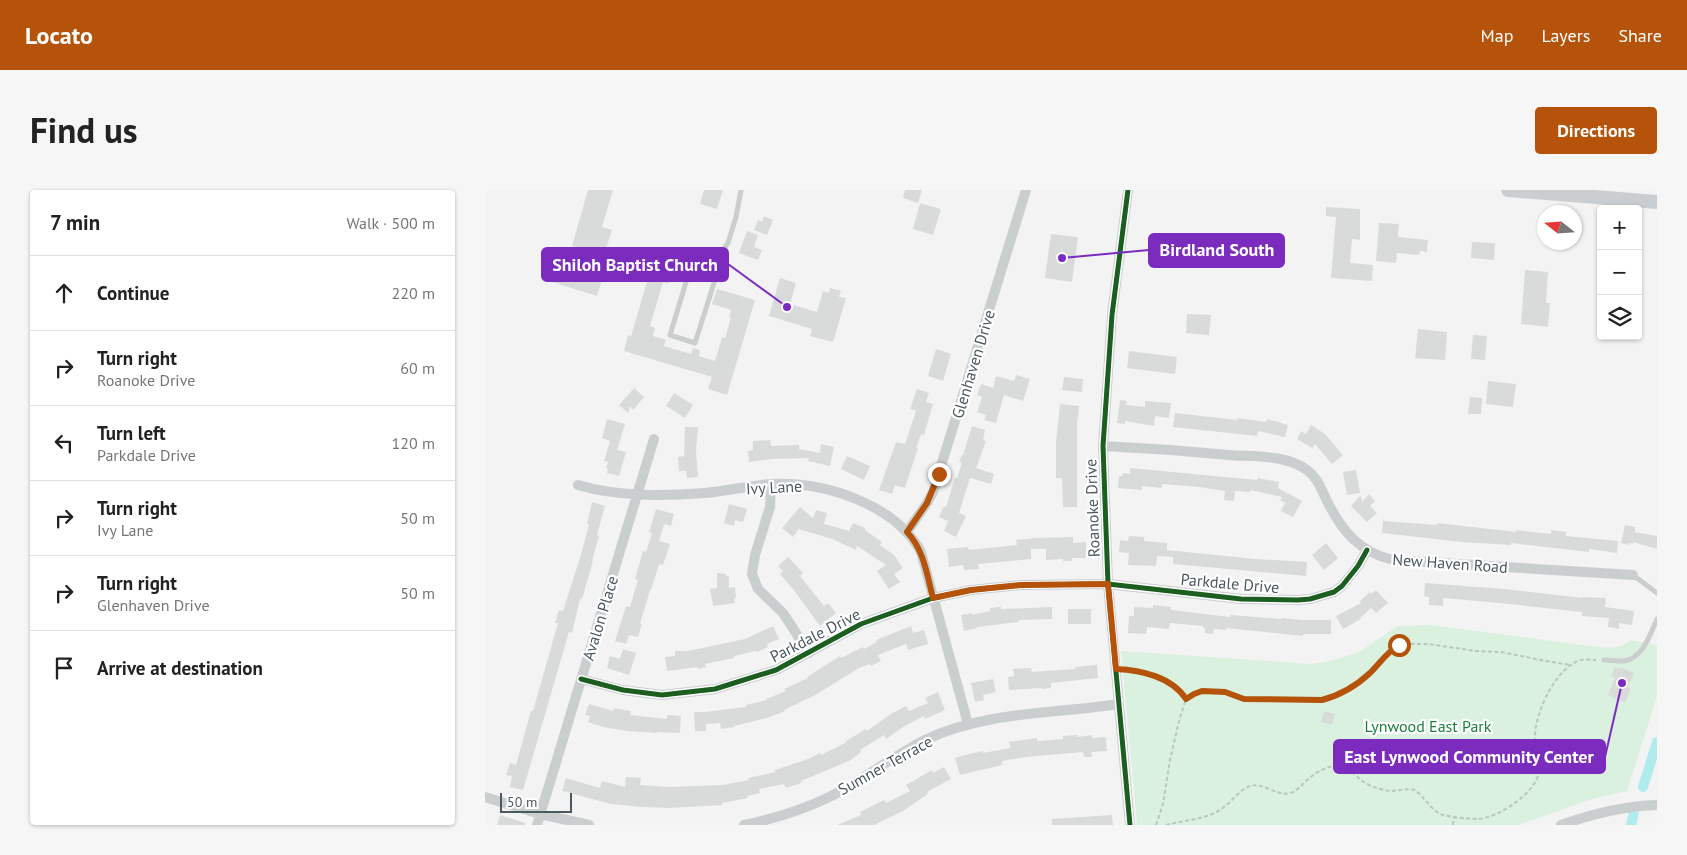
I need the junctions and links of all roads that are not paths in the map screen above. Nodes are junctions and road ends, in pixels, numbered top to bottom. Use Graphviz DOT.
graph roads {
  1 [pos="741,190"];
  2 [pos="1026,190"];
  3 [pos="1128,190"];
  4 [pos="1508,190"];
  5 [pos="1657,202"];
  6 [pos="712,266"];
  7 [pos="654,440"];
  8 [pos="1103,446"];
  9 [pos="771,484"];
  10 [pos="577,485"];
  11 [pos="637,495"];
  12 [pos="907,532"];
  13 [pos="1367,550"];
  14 [pos="1633,576"];
  15 [pos="1108,584"];
  16 [pos="1657,593"];
  17 [pos="933,598"];
  18 [pos="1657,619"];
  19 [pos="809,653"];
  20 [pos="1604,660"];
  21 [pos="581,678"];
  22 [pos="1119,704"];
  23 [pos="968,724"];
  24 [pos="485,797"];
  25 [pos="1657,805"];
  26 [pos="540,814"];
  27 [pos="537,825"];
  28 [pos="589,825"];
  29 [pos="744,825"];
  30 [pos="1131,825"];
  31 [pos="1561,825"];
  1 -- 6 [label="lane"];
  2 -- 12 [label="street, Glenhaven Drive"];
  3 -- 8 [label="street, Roanoke Drive"];
  4 -- 5 [label="main road"];
  6 -- 6 [label="lane"];
  7 -- 11 [label="street, Avalon Place"];
  8 -- 13 [label="street, New Haven Road"];
  8 -- 15 [label="street, Roanoke Drive"];
  9 -- 11 [label="street, Ivy Lane"];
  9 -- 12 [label="street, Ivy Lane"];
  9 -- 19 [label="street"];
  10 -- 11 [label="street, Ivy Lane"];
  11 -- 21 [label="street, Avalon Place"];
  12 -- 17 [label="street, Ivy Lane"];
  13 -- 14 [label="street, New Haven Road"];
  13 -- 15 [label="street, Parkdale Drive"];
  14 -- 16 [label="lane"];
  15 -- 17 [label="street, Parkdale Drive"];
  15 -- 22 [label="street, Roanoke Drive"];
  17 -- 19 [label="street, Parkdale Drive"];
  17 -- 23 [label="street, Ivy Lane"];
  18 -- 20 [label="lane"];
  19 -- 21 [label="street, Parkdale Drive"];
  21 -- 26 [label="street, Avalon Place"];
  22 -- 23 [label="street, Sumner Terrace"];
  22 -- 30 [label="street, Roanoke Drive"];
  23 -- 29 [label="street, Sumner Terrace"];
  24 -- 26 [label="street"];
  25 -- 31 [label="street"];
  26 -- 27 [label="street, Avalon Place"];
  26 -- 28 [label="street"];
}
